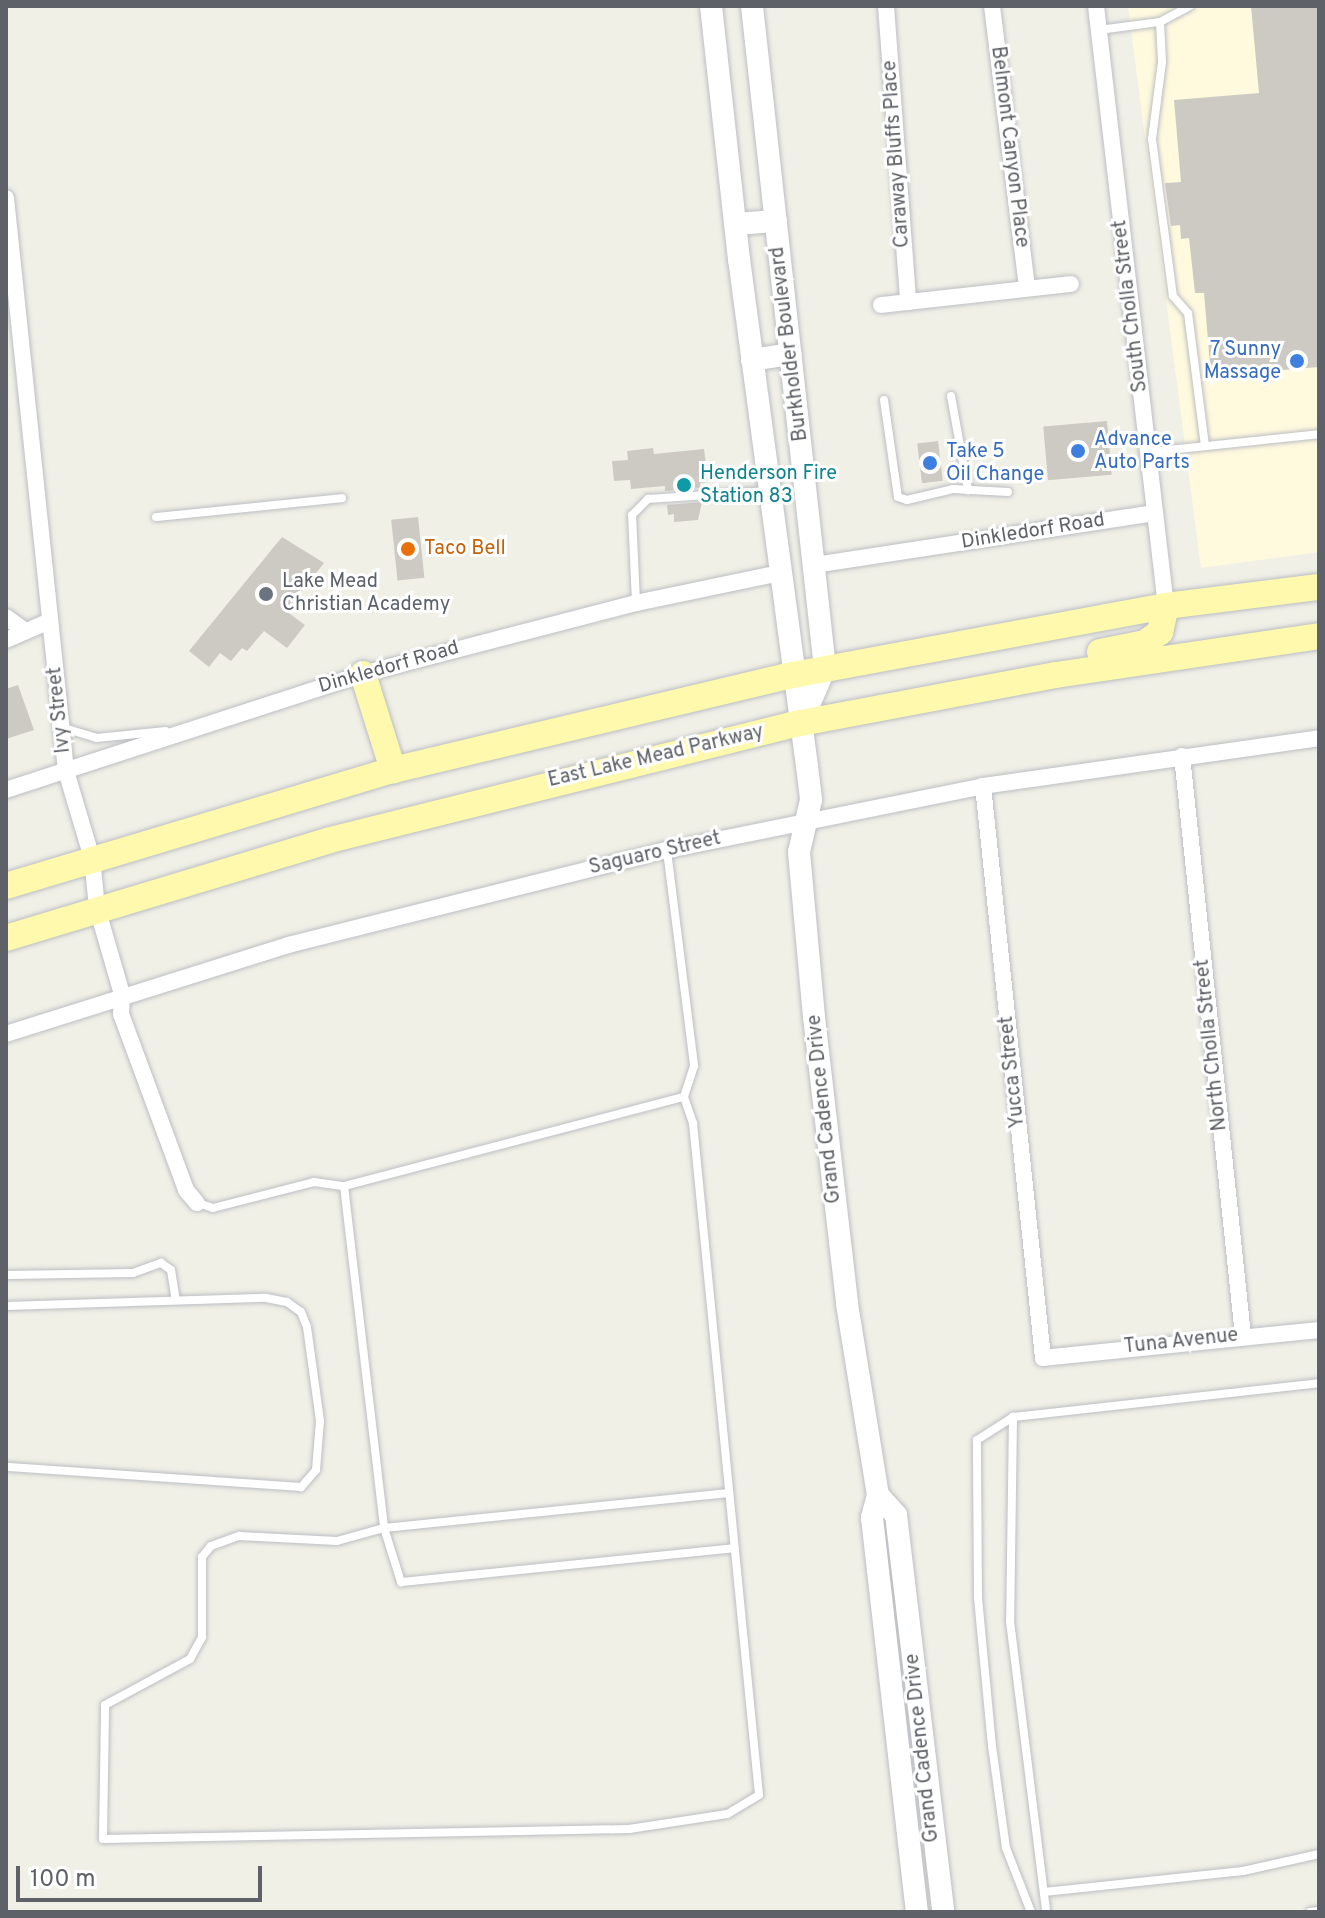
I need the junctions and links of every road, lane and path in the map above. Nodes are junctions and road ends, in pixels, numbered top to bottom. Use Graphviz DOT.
graph roads {
  1 [pos="711,6"];
  2 [pos="752,6"];
  3 [pos="886,6"];
  4 [pos="992,6"];
  5 [pos="1096,6"];
  6 [pos="1190,6"];
  7 [pos="1160,22"];
  8 [pos="1099,30"];
  9 [pos="6,198"];
  10 [pos="776,221"];
  11 [pos="735,224"];
  12 [pos="1071,284"];
  13 [pos="1027,288"];
  14 [pos="908,302"];
  15 [pos="881,305"];
  16 [pos="14,351"];
  17 [pos="791,354"];
  18 [pos="752,360"];
  19 [pos="951,396"];
  20 [pos="884,400"];
  21 [pos="1319,434"];
  22 [pos="1205,446"];
  23 [pos="1148,452"];
  24 [pos="968,490"];
  25 [pos="769,491"];
  26 [pos="1008,492"];
  27 [pos="342,498"];
  28 [pos="1155,513"];
  29 [pos="156,517"];
  30 [pos="815,565"];
  31 [pos="780,573"];
  32 [pos="1319,587"];
  33 [pos="636,603"];
  34 [pos="1166,606"];
  35 [pos="6,617"];
  36 [pos="50,621"];
  37 [pos="25,631"];
  38 [pos="1319,636"];
  39 [pos="6,640"];
  40 [pos="825,668"];
  41 [pos="363,674"];
  42 [pos="793,675"];
  43 [pos="1056,675"];
  44 [pos="801,723"];
  45 [pos="64,728"];
  46 [pos="187,729"];
  47 [pos="1319,738"];
  48 [pos="1182,756"];
  49 [pos="393,770"];
  50 [pos="66,771"];
  51 [pos="983,786"];
  52 [pos="6,790"];
  53 [pos="806,822"];
  54 [pos="667,850"];
  55 [pos="92,858"];
  56 [pos="6,886"];
  57 [pos="97,908"];
  58 [pos="6,938"];
  59 [pos="122,994"];
  60 [pos="6,1034"];
  61 [pos="684,1097"];
  62 [pos="344,1186"];
  63 [pos="197,1203"];
  64 [pos="6,1275"];
  65 [pos="176,1300"];
  66 [pos="6,1306"];
  67 [pos="1319,1330"];
  68 [pos="1243,1335"];
  69 [pos="1043,1358"];
  70 [pos="1319,1383"];
  71 [pos="1013,1417"];
  72 [pos="6,1467"];
  73 [pos="726,1493"];
  74 [pos="878,1495"];
  75 [pos="384,1528"];
  76 [pos="734,1548"];
  77 [pos="1319,1854"];
  78 [pos="1044,1892"];
  79 [pos="1319,1911"];
  80 [pos="917,1912"];
  81 [pos="943,1912"];
  82 [pos="1031,1912"];
  83 [pos="1046,1912"];
  84 [pos="1310,1912"];
  1 -- 11 [label="main road, Burkholder Boulevard"];
  2 -- 10 [label="main road, Burkholder Boulevard"];
  3 -- 14 [label="street, Caraway Bluffs Place"];
  4 -- 13 [label="street, Belmont Canyon Place"];
  5 -- 8 [label="street, South Cholla Street"];
  6 -- 7 [label="lane"];
  7 -- 8 [label="lane"];
  7 -- 22 [label="lane"];
  8 -- 23 [label="street, South Cholla Street"];
  9 -- 16 [label="street, Ivy Street"];
  10 -- 11 [label="main road"];
  10 -- 17 [label="main road, Burkholder Boulevard"];
  11 -- 18 [label="main road, Burkholder Boulevard"];
  12 -- 13 [label="street"];
  13 -- 14 [label="street"];
  14 -- 15 [label="street"];
  16 -- 36 [label="street, Ivy Street"];
  17 -- 18 [label="main road"];
  17 -- 30 [label="main road, Burkholder Boulevard"];
  18 -- 25 [label="main road, Burkholder Boulevard"];
  19 -- 24 [label="lane"];
  20 -- 24 [label="lane"];
  21 -- 22 [label="lane"];
  22 -- 23 [label="lane"];
  23 -- 28 [label="street, South Cholla Street"];
  24 -- 26 [label="lane"];
  25 -- 31 [label="main road, Burkholder Boulevard"];
  25 -- 33 [label="lane"];
  27 -- 29 [label="lane"];
  28 -- 30 [label="street, Dinkledorf Road"];
  28 -- 34 [label="street, South Cholla Street"];
  30 -- 40 [label="main road, Burkholder Boulevard"];
  31 -- 33 [label="street, Dinkledorf Road"];
  31 -- 42 [label="main road, Burkholder Boulevard"];
  32 -- 34 [label="main road"];
  33 -- 41 [label="street, Dinkledorf Road"];
  34 -- 40 [label="main road"];
  34 -- 43 [label="main road"];
  35 -- 37 [label="street"];
  36 -- 37 [label="street"];
  36 -- 45 [label="street, Ivy Street"];
  37 -- 39 [label="street"];
  38 -- 43 [label="main road, East Lake Mead Parkway"];
  40 -- 42 [label="main road"];
  40 -- 44 [label="main road, Burkholder Boulevard"];
  41 -- 46 [label="street, Dinkledorf Road"];
  41 -- 49 [label="main road"];
  42 -- 44 [label="main road, Burkholder Boulevard"];
  42 -- 49 [label="main road"];
  43 -- 44 [label="main road, East Lake Mead Parkway"];
  44 -- 53 [label="main road, Grand Cadence Drive"];
  44 -- 57 [label="main road, East Lake Mead Parkway"];
  45 -- 46 [label="lane"];
  45 -- 50 [label="street, Ivy Street"];
  46 -- 50 [label="street, Dinkledorf Road"];
  47 -- 48 [label="street, Saguaro Street"];
  48 -- 51 [label="street, Saguaro Street"];
  48 -- 68 [label="street, North Cholla Street"];
  49 -- 55 [label="main road"];
  50 -- 52 [label="street, Dinkledorf Road"];
  50 -- 55 [label="street, Ivy Street"];
  51 -- 53 [label="street, Saguaro Street"];
  51 -- 69 [label="street, Yucca Street"];
  53 -- 54 [label="street, Saguaro Street"];
  53 -- 74 [label="main road, Grand Cadence Drive"];
  54 -- 59 [label="street, Saguaro Street"];
  54 -- 61 [label="lane"];
  55 -- 56 [label="main road"];
  55 -- 57 [label="street, Ivy Street"];
  57 -- 58 [label="main road, East Lake Mead Parkway"];
  57 -- 59 [label="street, Ivy Street"];
  59 -- 60 [label="street, Saguaro Street"];
  59 -- 63 [label="street, Ivy Street"];
  61 -- 62 [label="lane"];
  61 -- 73 [label="lane"];
  62 -- 63 [label="lane"];
  62 -- 75 [label="lane"];
  64 -- 65 [label="lane"];
  65 -- 66 [label="lane"];
  65 -- 72 [label="lane"];
  67 -- 68 [label="street, Tuna Avenue"];
  68 -- 69 [label="street, Tuna Avenue"];
  70 -- 71 [label="lane"];
  71 -- 78 [label="lane"];
  71 -- 82 [label="lane"];
  73 -- 75 [label="lane"];
  73 -- 76 [label="lane"];
  74 -- 80 [label="main road, Grand Cadence Drive"];
  74 -- 81 [label="main road, Grand Cadence Drive"];
  75 -- 76 [label="lane"];
  75 -- 76 [label="lane"];
  77 -- 78 [label="lane"];
  78 -- 83 [label="lane"];
  79 -- 84 [label="lane"];
}
